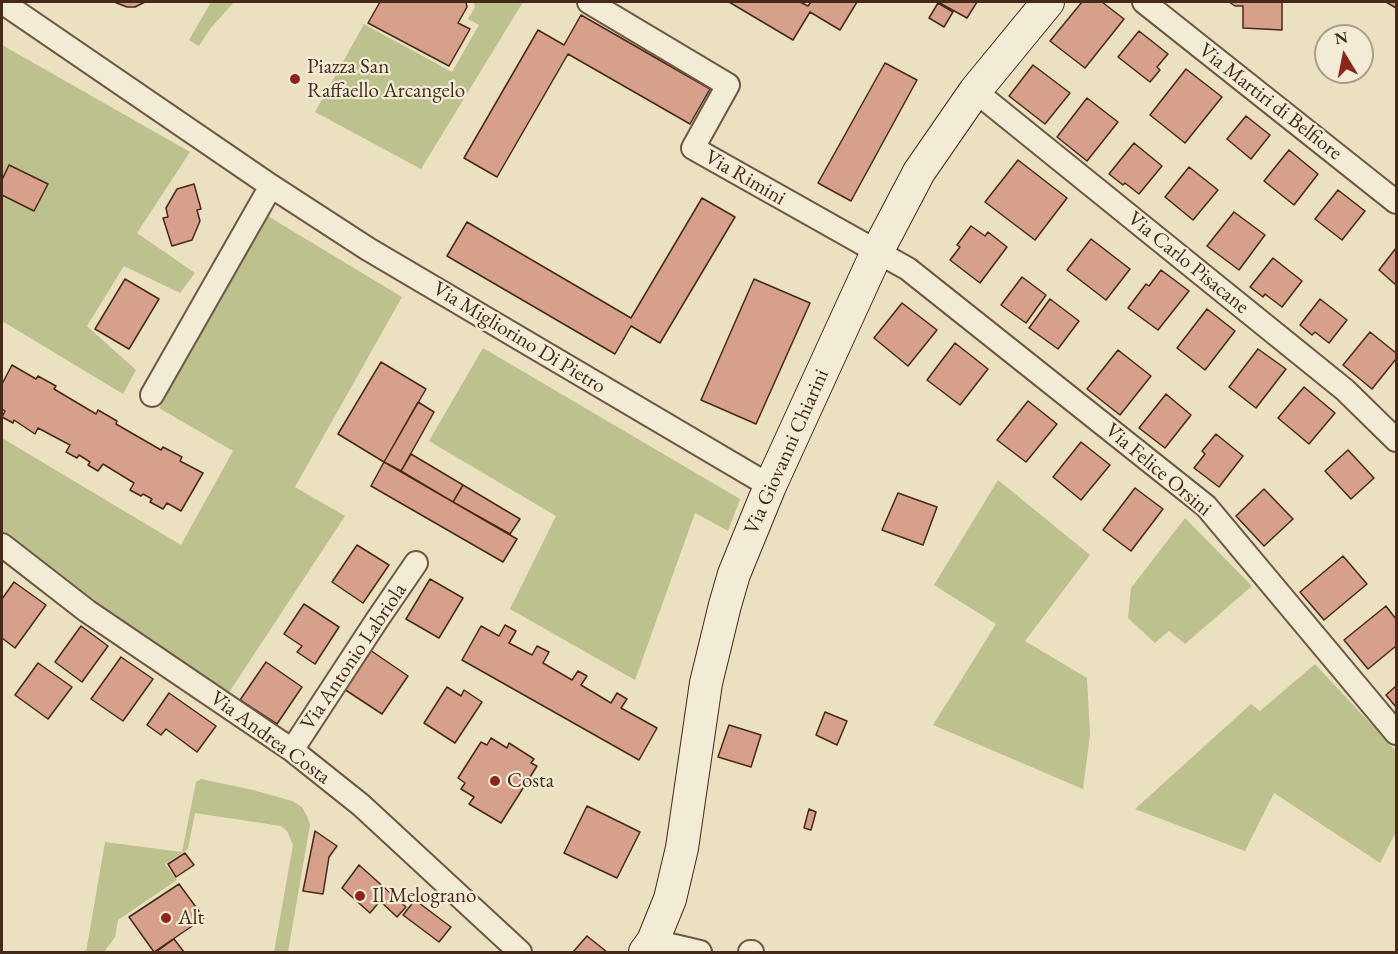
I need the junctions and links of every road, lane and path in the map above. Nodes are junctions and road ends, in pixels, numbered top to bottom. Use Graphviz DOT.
graph roads {
  1 [pos="2,2"];
  2 [pos="589,2"];
  3 [pos="1048,2"];
  4 [pos="1144,2"];
  5 [pos="975,91"];
  6 [pos="271,186"];
  7 [pos="1396,202"];
  8 [pos="877,252"];
  9 [pos="152,395"];
  10 [pos="1396,440"];
  11 [pos="770,486"];
  12 [pos="2,545"];
  13 [pos="416,563"];
  14 [pos="1396,733"];
  15 [pos="292,750"];
  16 [pos="649,947"];
  17 [pos="520,952"];
  18 [pos="700,952"];
  1 -- 6 [label="street, Via Migliorino Di Pietro"];
  2 -- 8 [label="street, Via Rimini"];
  3 -- 5 [label="main road, Via Giovanni Chiarini"];
  4 -- 7 [label="street, Via Martiri di Belfiore"];
  5 -- 8 [label="main road, Via Giovanni Chiarini"];
  5 -- 10 [label="street, Via Carlo Pisacane"];
  6 -- 9 [label="street"];
  6 -- 11 [label="street, Via Migliorino Di Pietro"];
  8 -- 11 [label="main road, Via Giovanni Chiarini"];
  8 -- 14 [label="street, Via Felice Orsini"];
  11 -- 16 [label="main road, Via Giovanni Chiarini"];
  12 -- 15 [label="street, Via Andrea Costa"];
  13 -- 15 [label="street, Via Antonio Labriola"];
  15 -- 17 [label="street, Via Andrea Costa"];
  16 -- 18 [label="street"];
}
